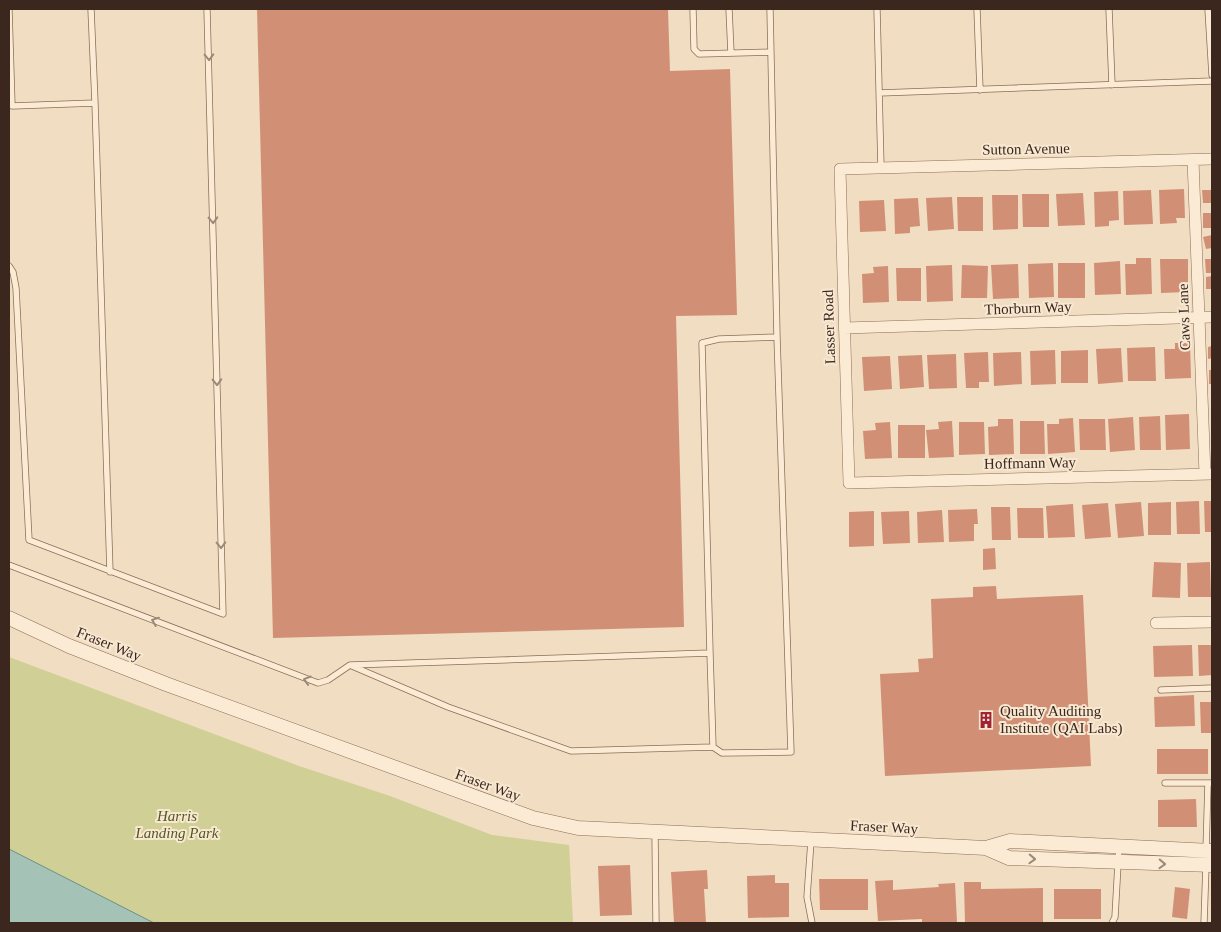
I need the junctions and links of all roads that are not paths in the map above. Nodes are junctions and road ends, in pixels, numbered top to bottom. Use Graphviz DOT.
graph roads {
  1 [pos="91,9"];
  2 [pos="207,9"];
  3 [pos="693,9"];
  4 [pos="729,9"];
  5 [pos="770,9"];
  6 [pos="877,9"];
  7 [pos="978,9"];
  8 [pos="1110,9"];
  9 [pos="1208,9"];
  10 [pos="9,10"];
  11 [pos="771,52"];
  12 [pos="730,53"];
  13 [pos="1212,75"];
  14 [pos="1212,82"];
  15 [pos="1112,85"];
  16 [pos="980,90"];
  17 [pos="879,93"];
  18 [pos="95,104"];
  19 [pos="1212,159"];
  20 [pos="1193,160"];
  21 [pos="881,168"];
  22 [pos="840,169"];
  23 [pos="9,266"];
  24 [pos="1199,317"];
  25 [pos="1212,317"];
  26 [pos="844,328"];
  27 [pos="777,337"];
  28 [pos="1209,474"];
  29 [pos="849,483"];
  30 [pos="9,565"];
  31 [pos="110,572"];
  32 [pos="9,618"];
  33 [pos="1212,622"];
  34 [pos="1156,623"];
  35 [pos="710,653"];
  36 [pos="350,665"];
  37 [pos="1212,688"];
  38 [pos="1161,690"];
  39 [pos="713,747"];
  40 [pos="1165,783"];
  41 [pos="1210,783"];
  42 [pos="655,832"];
  43 [pos="811,840"];
  44 [pos="1118,846"];
  45 [pos="986,848"];
  46 [pos="1209,851"];
  47 [pos="1118,862"];
  48 [pos="1209,865"];
  49 [pos="656,923"];
  50 [pos="812,923"];
  51 [pos="1112,923"];
  52 [pos="1204,923"];
  1 -- 18 [label="lane"];
  2 -- 31 [label="lane, one-way"];
  3 -- 12 [label="lane"];
  4 -- 12 [label="lane"];
  5 -- 11 [label="lane"];
  6 -- 17 [label="lane"];
  7 -- 16 [label="lane"];
  8 -- 15 [label="lane"];
  9 -- 13 [label="lane"];
  10 -- 18 [label="lane"];
  11 -- 12 [label="lane"];
  11 -- 27 [label="lane"];
  14 -- 15 [label="lane"];
  15 -- 16 [label="lane"];
  16 -- 17 [label="lane"];
  17 -- 21 [label="lane"];
  18 -- 31 [label="lane"];
  19 -- 20 [label="street, Sutton Avenue"];
  20 -- 21 [label="street, Sutton Avenue"];
  20 -- 24 [label="street, Caws Lane"];
  21 -- 22 [label="street, Sutton Avenue"];
  22 -- 26 [label="street, Lasser Road"];
  23 -- 31 [label="lane"];
  24 -- 25 [label="street, Thorburn Way"];
  24 -- 26 [label="street, Thorburn Way"];
  24 -- 28 [label="street, Caws Lane"];
  26 -- 29 [label="street, Lasser Road"];
  27 -- 35 [label="lane"];
  27 -- 39 [label="lane"];
  28 -- 29 [label="street, Hoffmann Way"];
  36 -- 30 [label="lane, one-way"];
  32 -- 42 [label="street, Fraser Way"];
  33 -- 34 [label="street"];
  35 -- 36 [label="lane"];
  35 -- 39 [label="lane"];
  36 -- 39 [label="lane"];
  37 -- 38 [label="lane"];
  40 -- 41 [label="lane"];
  41 -- 46 [label="lane"];
  42 -- 43 [label="street, Fraser Way"];
  42 -- 49 [label="lane"];
  43 -- 45 [label="street, Fraser Way"];
  43 -- 50 [label="lane"];
  44 -- 45 [label="street, Fraser Way"];
  44 -- 46 [label="street, Fraser Way"];
  44 -- 47 [label="lane"];
  45 -- 47 [label="street, Fraser Way, one-way"];
  46 -- 48 [label="lane"];
  47 -- 48 [label="street, Fraser Way, one-way"];
  47 -- 51 [label="lane"];
  48 -- 52 [label="lane"];
}
